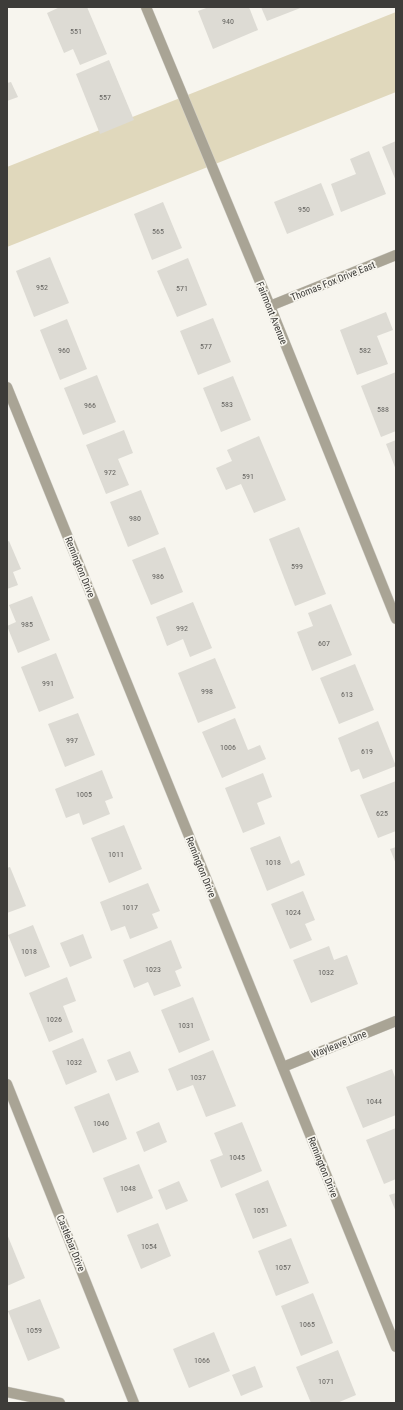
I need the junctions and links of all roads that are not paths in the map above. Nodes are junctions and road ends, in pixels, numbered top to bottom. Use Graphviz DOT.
graph roads {
  1 [pos="146,7"];
  2 [pos="396,255"];
  3 [pos="270,306"];
  4 [pos="7,387"];
  5 [pos="396,619"];
  6 [pos="396,1021"];
  7 [pos="282,1067"];
  8 [pos="7,1084"];
  9 [pos="396,1347"];
  10 [pos="7,1392"];
  11 [pos="60,1403"];
  12 [pos="134,1403"];
  1 -- 3 [label="street, Fairmont Avenue"];
  2 -- 3 [label="street, Thomas Fox Drive East"];
  3 -- 5 [label="street, Fairmont Avenue"];
  4 -- 7 [label="street, Remington Drive"];
  6 -- 7 [label="street, Wayleave Lane"];
  7 -- 9 [label="street, Remington Drive"];
  8 -- 12 [label="street, Castlebar Drive"];
  10 -- 11 [label="street"];
}
